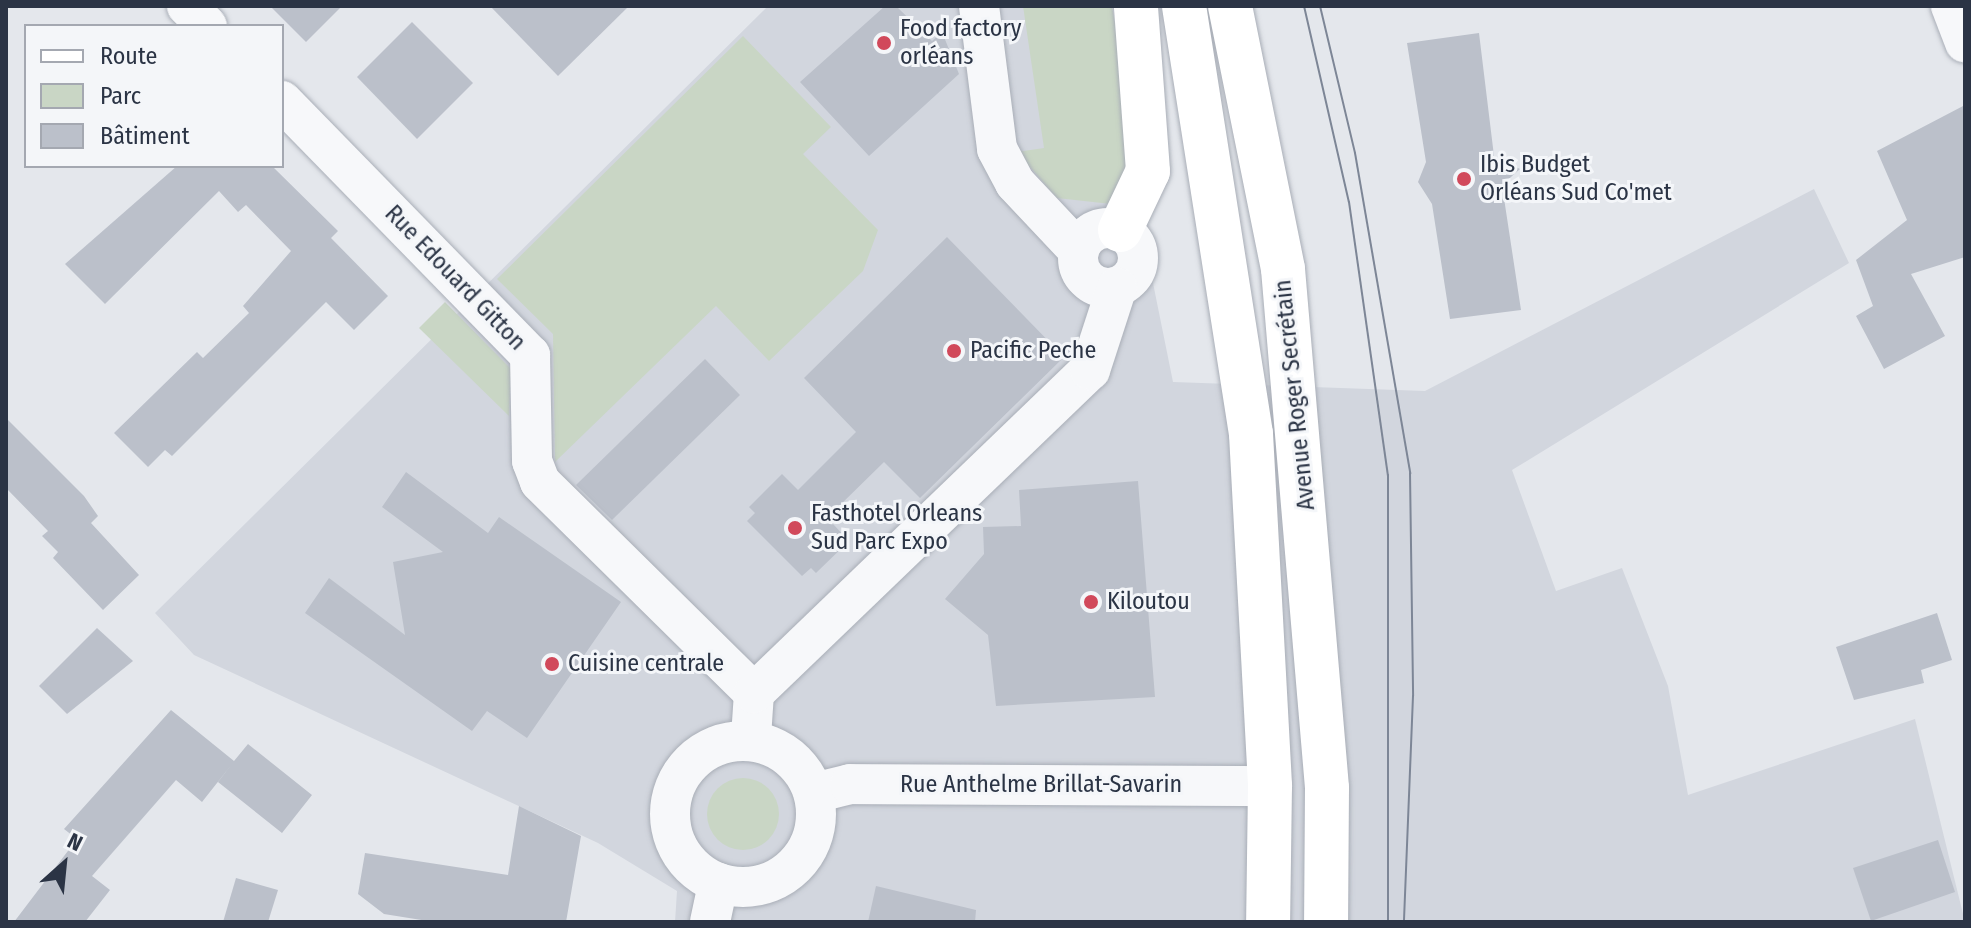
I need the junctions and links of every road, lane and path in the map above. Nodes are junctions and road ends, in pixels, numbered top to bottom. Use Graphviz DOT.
graph roads {
  1 [pos="187,6"];
  2 [pos="979,6"];
  3 [pos="1136,6"];
  4 [pos="1184,6"];
  5 [pos="1230,6"];
  6 [pos="1951,6"];
  7 [pos="205,24"];
  8 [pos="1965,42"];
  9 [pos="284,103"];
  10 [pos="1120,230"];
  11 [pos="1079,251"];
  12 [pos="1117,287"];
  13 [pos="754,693"];
  14 [pos="751,737"];
  15 [pos="1270,786"];
  16 [pos="1327,788"];
  17 [pos="814,793"];
  18 [pos="718,883"];
  19 [pos="710,922"];
  20 [pos="1268,922"];
  21 [pos="1326,922"];
  1 -- 7 [label="street"];
  2 -- 11 [label="street"];
  3 -- 10 [label="main road"];
  4 -- 15 [label="main road, Avenue Roger Secrétain"];
  5 -- 16 [label="main road, Avenue Roger Secrétain"];
  6 -- 8 [label="street"];
  9 -- 13 [label="street, Rue Edouard Gitton"];
  10 -- 11 [label="street"];
  10 -- 12 [label="street"];
  11 -- 12 [label="street"];
  12 -- 13 [label="street"];
  13 -- 14 [label="street"];
  14 -- 17 [label="street"];
  14 -- 18 [label="street"];
  15 -- 16 [label="main road"];
  15 -- 17 [label="street, Rue Anthelme Brillat-Savarin"];
  15 -- 20 [label="main road, Avenue Roger Secrétain"];
  16 -- 21 [label="main road, Avenue Roger Secrétain"];
  17 -- 18 [label="street"];
  18 -- 19 [label="street"];
}
